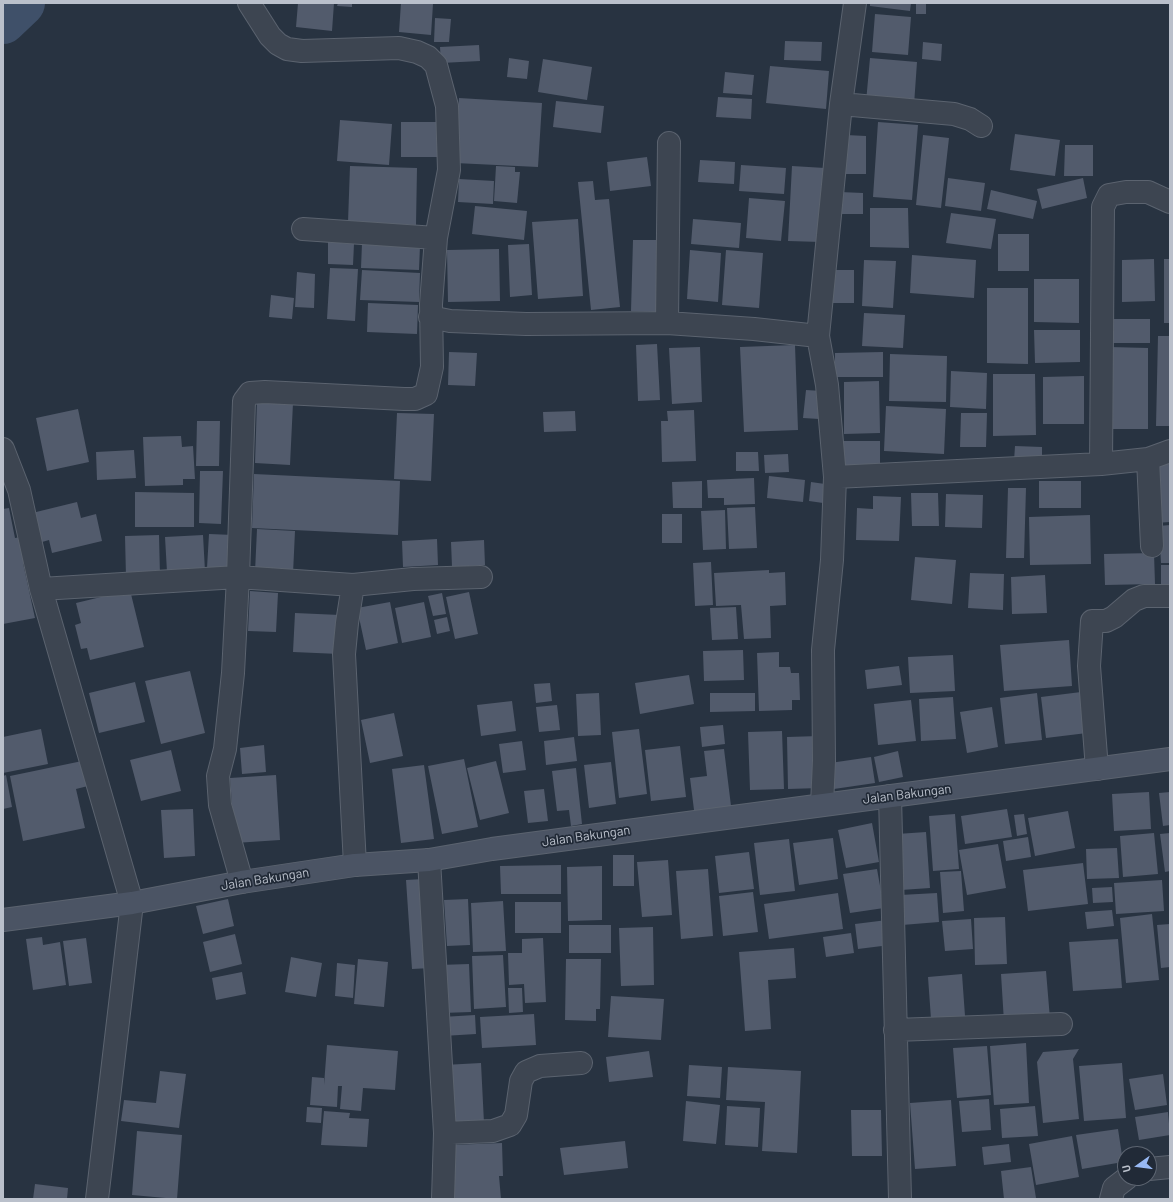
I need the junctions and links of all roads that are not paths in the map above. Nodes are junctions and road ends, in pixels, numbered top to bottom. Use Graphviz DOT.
graph roads {
  1 [pos="249,3"];
  2 [pos="855,3"];
  3 [pos="841,104"];
  4 [pos="981,126"];
  5 [pos="668,143"];
  6 [pos="1170,202"];
  7 [pos="303,229"];
  8 [pos="436,238"];
  9 [pos="430,317"];
  10 [pos="667,323"];
  11 [pos="818,336"];
  12 [pos="3,449"];
  13 [pos="1170,451"];
  14 [pos="1148,459"];
  15 [pos="1100,464"];
  16 [pos="835,476"];
  17 [pos="1152,546"];
  18 [pos="238,577"];
  19 [pos="481,577"];
  20 [pos="353,585"];
  21 [pos="41,589"];
  22 [pos="1170,596"];
  23 [pos="1170,759"];
  24 [pos="1097,769"];
  25 [pos="890,796"];
  26 [pos="822,805"];
  27 [pos="429,860"];
  28 [pos="355,865"];
  29 [pos="242,882"];
  30 [pos="132,903"];
  31 [pos="3,920"];
  32 [pos="1061,1024"];
  33 [pos="895,1030"];
  34 [pos="581,1063"];
  35 [pos="445,1132"];
  36 [pos="1170,1167"];
  37 [pos="1157,1168"];
  38 [pos="1117,1186"];
  39 [pos="97,1199"];
  40 [pos="443,1199"];
  41 [pos="900,1199"];
  42 [pos="1111,1199"];
  1 -- 8 [label="street"];
  2 -- 3 [label="street"];
  3 -- 4 [label="street"];
  3 -- 11 [label="street"];
  5 -- 10 [label="street"];
  6 -- 15 [label="street"];
  7 -- 8 [label="street"];
  8 -- 9 [label="street"];
  9 -- 10 [label="street"];
  9 -- 18 [label="street"];
  10 -- 11 [label="street"];
  11 -- 16 [label="street"];
  12 -- 21 [label="street"];
  13 -- 14 [label="street"];
  14 -- 15 [label="street"];
  14 -- 17 [label="street"];
  15 -- 16 [label="street"];
  16 -- 26 [label="street"];
  18 -- 20 [label="street"];
  18 -- 21 [label="street"];
  18 -- 29 [label="street"];
  19 -- 20 [label="street"];
  20 -- 28 [label="street"];
  21 -- 30 [label="street"];
  22 -- 24 [label="street"];
  23 -- 24 [label="main road, Jalan Bakungan"];
  24 -- 25 [label="main road, Jalan Bakungan"];
  25 -- 26 [label="main road, Jalan Bakungan"];
  25 -- 33 [label="street"];
  26 -- 27 [label="main road, Jalan Bakungan"];
  27 -- 28 [label="main road, Jalan Bakungan"];
  27 -- 35 [label="street"];
  28 -- 29 [label="main road, Jalan Bakungan"];
  29 -- 30 [label="main road, Jalan Bakungan"];
  30 -- 31 [label="main road, Jalan Bakungan"];
  30 -- 39 [label="street"];
  32 -- 33 [label="street"];
  33 -- 41 [label="street"];
  34 -- 35 [label="street"];
  35 -- 40 [label="street"];
  36 -- 37 [label="street"];
  38 -- 42 [label="street"];
}
